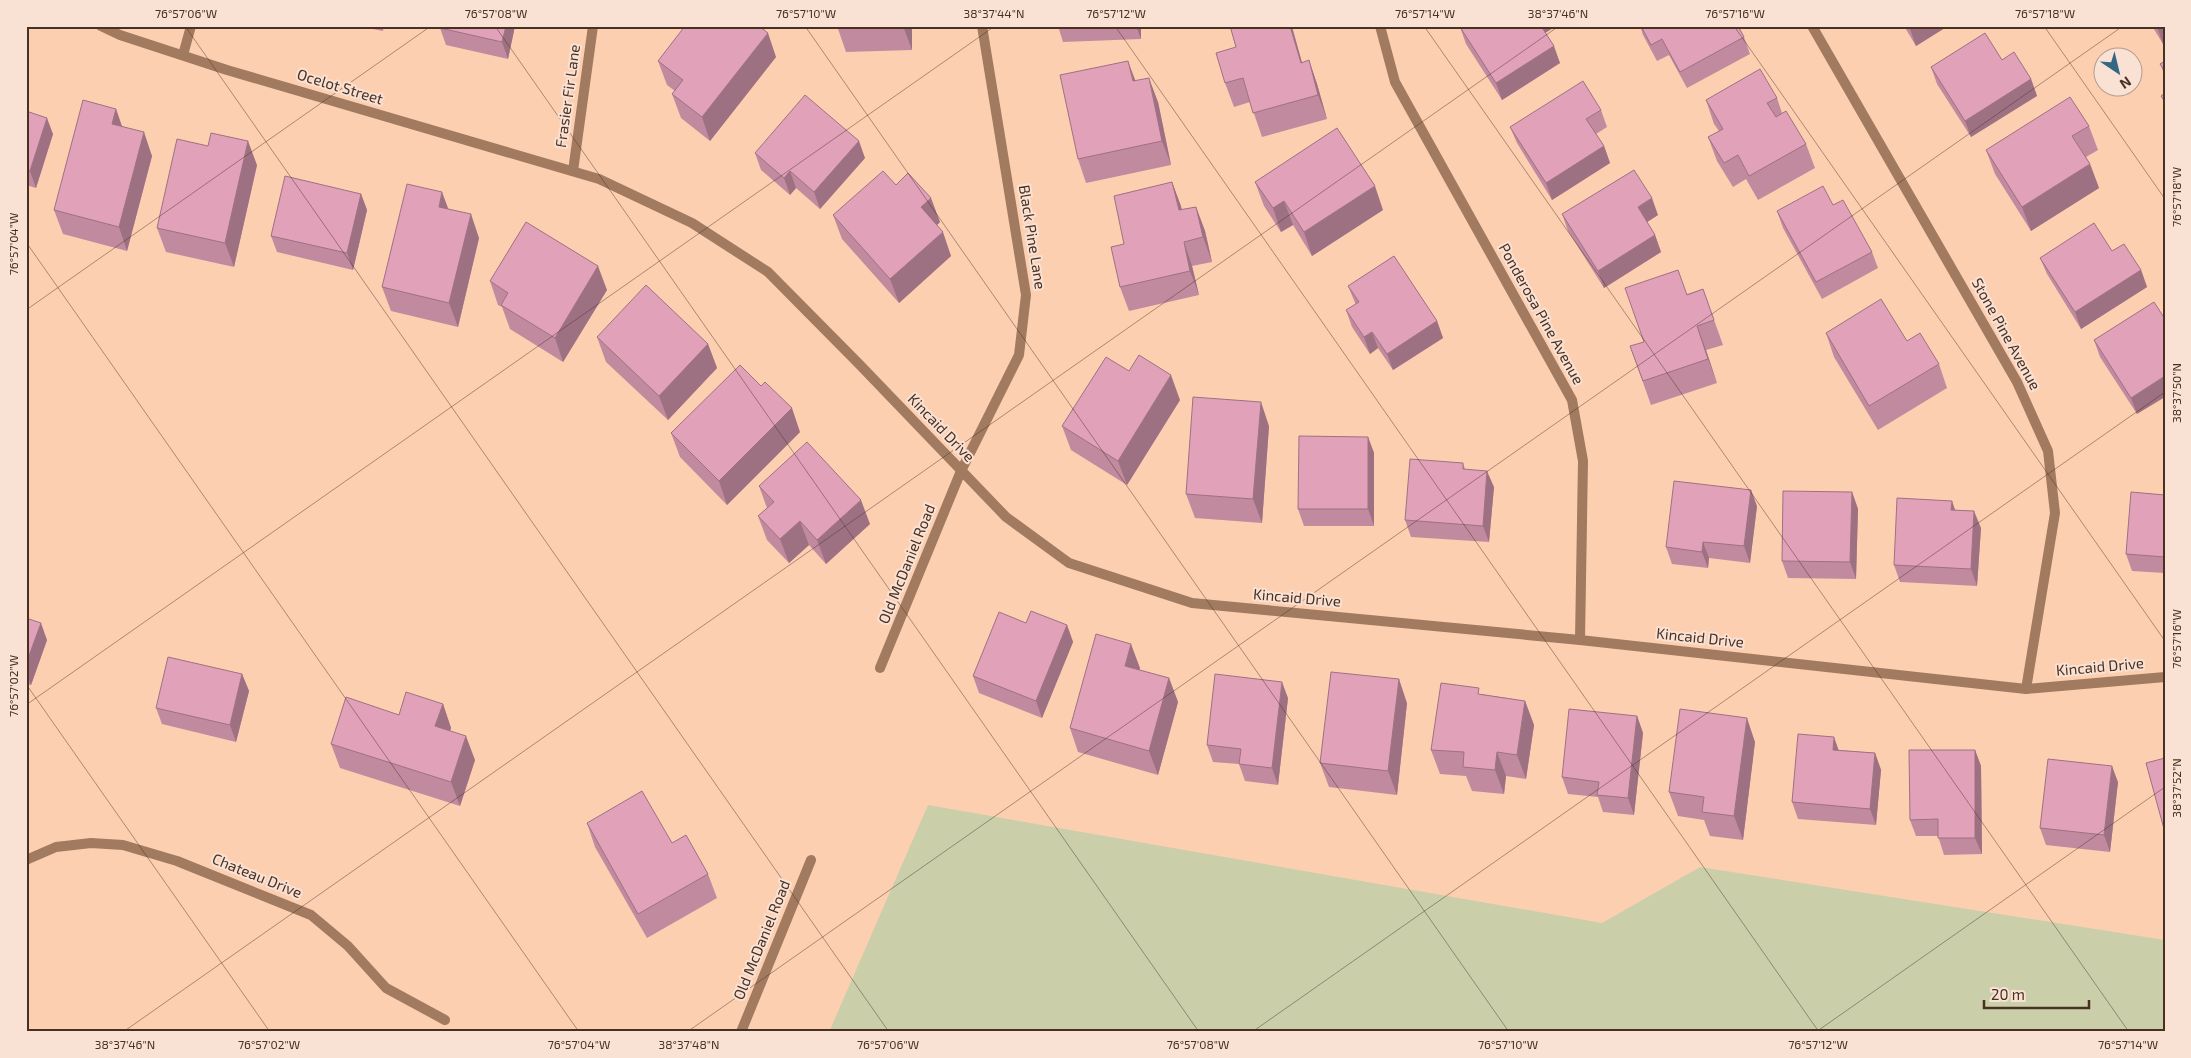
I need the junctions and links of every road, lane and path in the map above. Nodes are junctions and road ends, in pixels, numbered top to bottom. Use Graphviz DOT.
graph roads {
  1 [pos="101,26"];
  2 [pos="191,26"];
  3 [pos="592,26"];
  4 [pos="982,26"];
  5 [pos="1380,26"];
  6 [pos="1812,26"];
  7 [pos="183,55"];
  8 [pos="573,171"];
  9 [pos="961,471"];
  10 [pos="1580,640"];
  11 [pos="880,668"];
  12 [pos="2165,677"];
  13 [pos="2026,689"];
  14 [pos="26,860"];
  15 [pos="811,860"];
  16 [pos="445,1020"];
  17 [pos="741,1032"];
  1 -- 7 [label="street, Ocelot Street"];
  2 -- 7 [label="street"];
  3 -- 8 [label="street, Frasier Fir Lane"];
  4 -- 9 [label="street, Black Pine Lane"];
  5 -- 10 [label="street, Ponderosa Pine Avenue"];
  6 -- 13 [label="street, Stone Pine Avenue"];
  7 -- 8 [label="street, Ocelot Street"];
  8 -- 9 [label="street, Kincaid Drive"];
  9 -- 10 [label="street, Kincaid Drive"];
  9 -- 11 [label="street, Old McDaniel Road"];
  10 -- 13 [label="street, Kincaid Drive"];
  12 -- 13 [label="street, Kincaid Drive"];
  14 -- 16 [label="street, Chateau Drive"];
  15 -- 17 [label="street, Old McDaniel Road"];
}
